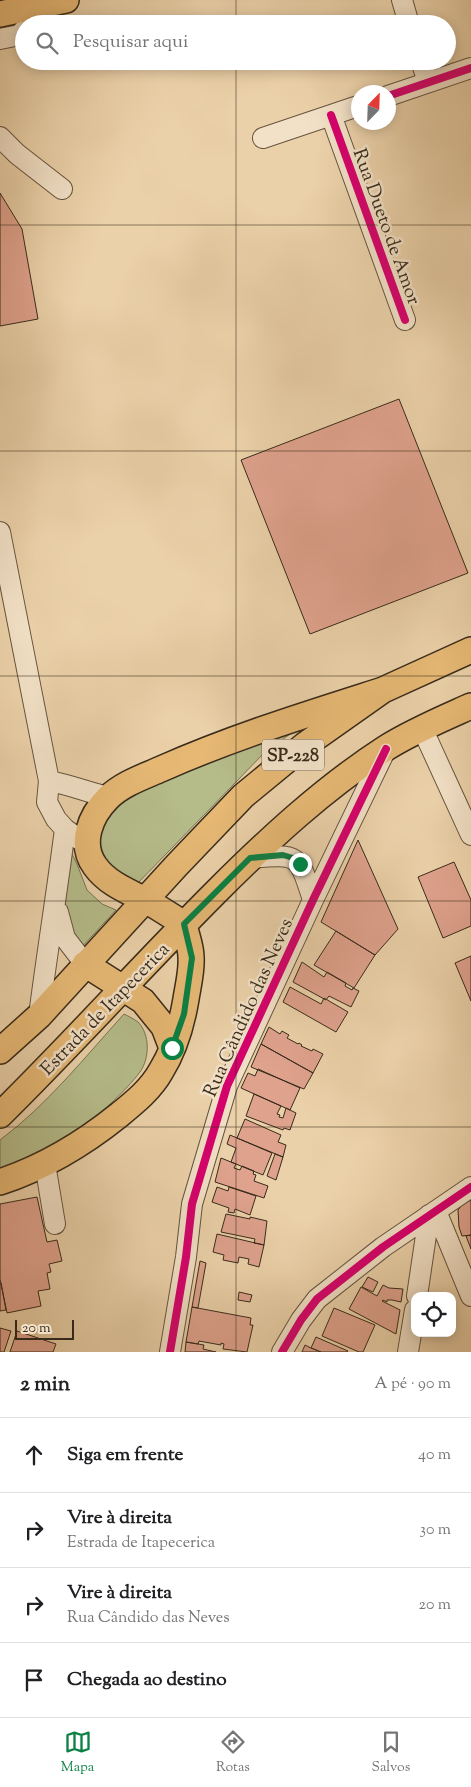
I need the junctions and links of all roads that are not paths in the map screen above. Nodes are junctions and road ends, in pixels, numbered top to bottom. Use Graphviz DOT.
graph roads {
  1 [pos="66,0"];
  2 [pos="402,0"];
  3 [pos="0,14"];
  4 [pos="35,15"];
  5 [pos="406,15"];
  6 [pos="15,36"];
  7 [pos="0,40"];
  8 [pos="471,68"];
  9 [pos="424,70"];
  10 [pos="428,82"];
  11 [pos="396,93"];
  12 [pos="351,108"];
  13 [pos="331,115"];
  14 [pos="0,137"];
  15 [pos="263,138"];
  16 [pos="62,190"];
  17 [pos="405,320"];
  18 [pos="0,532"];
  19 [pos="471,650"];
  20 [pos="383,690"];
  21 [pos="471,706"];
  22 [pos="422,728"];
  23 [pos="386,749"];
  24 [pos="49,781"];
  25 [pos="108,797"];
  26 [pos="65,829"];
  27 [pos="471,835"];
  28 [pos="87,846"];
  29 [pos="250,858"];
  30 [pos="56,900"];
  31 [pos="146,900"];
  32 [pos="312,900"];
  33 [pos="184,924"];
  34 [pos="85,964"];
  35 [pos="123,989"];
  36 [pos="39,1016"];
  37 [pos="172,1048"];
  38 [pos="0,1051"];
  39 [pos="0,1115"];
  40 [pos="46,1164"];
  41 [pos="0,1182"];
  42 [pos="471,1187"];
  43 [pos="432,1213"];
  44 [pos="55,1224"];
  45 [pos="418,1292"];
  46 [pos="471,1296"];
  47 [pos="411,1334"];
  48 [pos="170,1352"];
  49 [pos="282,1352"];
  50 [pos="408,1352"];
  1 -- 4 [label="main road"];
  2 -- 5 [label="street"];
  3 -- 4 [label="main road"];
  6 -- 7 [label="street"];
  8 -- 10 [label="street"];
  9 -- 10 [label="street"];
  10 -- 11 [label="street"];
  12 -- 13 [label="street"];
  13 -- 15 [label="street"];
  13 -- 17 [label="street, Rua Dueto de Amor"];
  14 -- 16 [label="street"];
  18 -- 24 [label="street"];
  19 -- 20 [label="main road, SP-228"];
  20 -- 25 [label="main road"];
  20 -- 31 [label="main road, SP-228"];
  21 -- 22 [label="main road, Estrada de Itapecerica / SP-228"];
  22 -- 23 [label="main road, Estrada de Itapecerica / SP-228"];
  22 -- 27 [label="street"];
  23 -- 29 [label="main road, Estrada de Itapecerica / SP-228"];
  23 -- 32 [label="street, Rua Cândido das Neves"];
  24 -- 25 [label="street"];
  24 -- 26 [label="street"];
  25 -- 28 [label="main road"];
  26 -- 28 [label="street"];
  26 -- 30 [label="street"];
  28 -- 31 [label="main road"];
  29 -- 32 [label="street"];
  29 -- 33 [label="main road, Estrada de Itapecerica / SP-228"];
  30 -- 34 [label="street"];
  30 -- 36 [label="street"];
  31 -- 33 [label="main road"];
  31 -- 34 [label="main road, SP-228"];
  32 -- 48 [label="street, Rua Cândido das Neves"];
  33 -- 35 [label="main road, Estrada de Itapecerica / SP-228"];
  33 -- 37 [label="main road"];
  34 -- 35 [label="main road"];
  34 -- 36 [label="main road, SP-228"];
  35 -- 37 [label="main road"];
  35 -- 39 [label="main road, Estrada de Itapecerica / SP-228"];
  36 -- 38 [label="main road, SP-228"];
  37 -- 40 [label="main road"];
  40 -- 41 [label="main road"];
  40 -- 44 [label="street"];
  42 -- 43 [label="street"];
  43 -- 45 [label="street"];
  43 -- 46 [label="street"];
  43 -- 49 [label="street"];
  47 -- 50 [label="street"];
}
